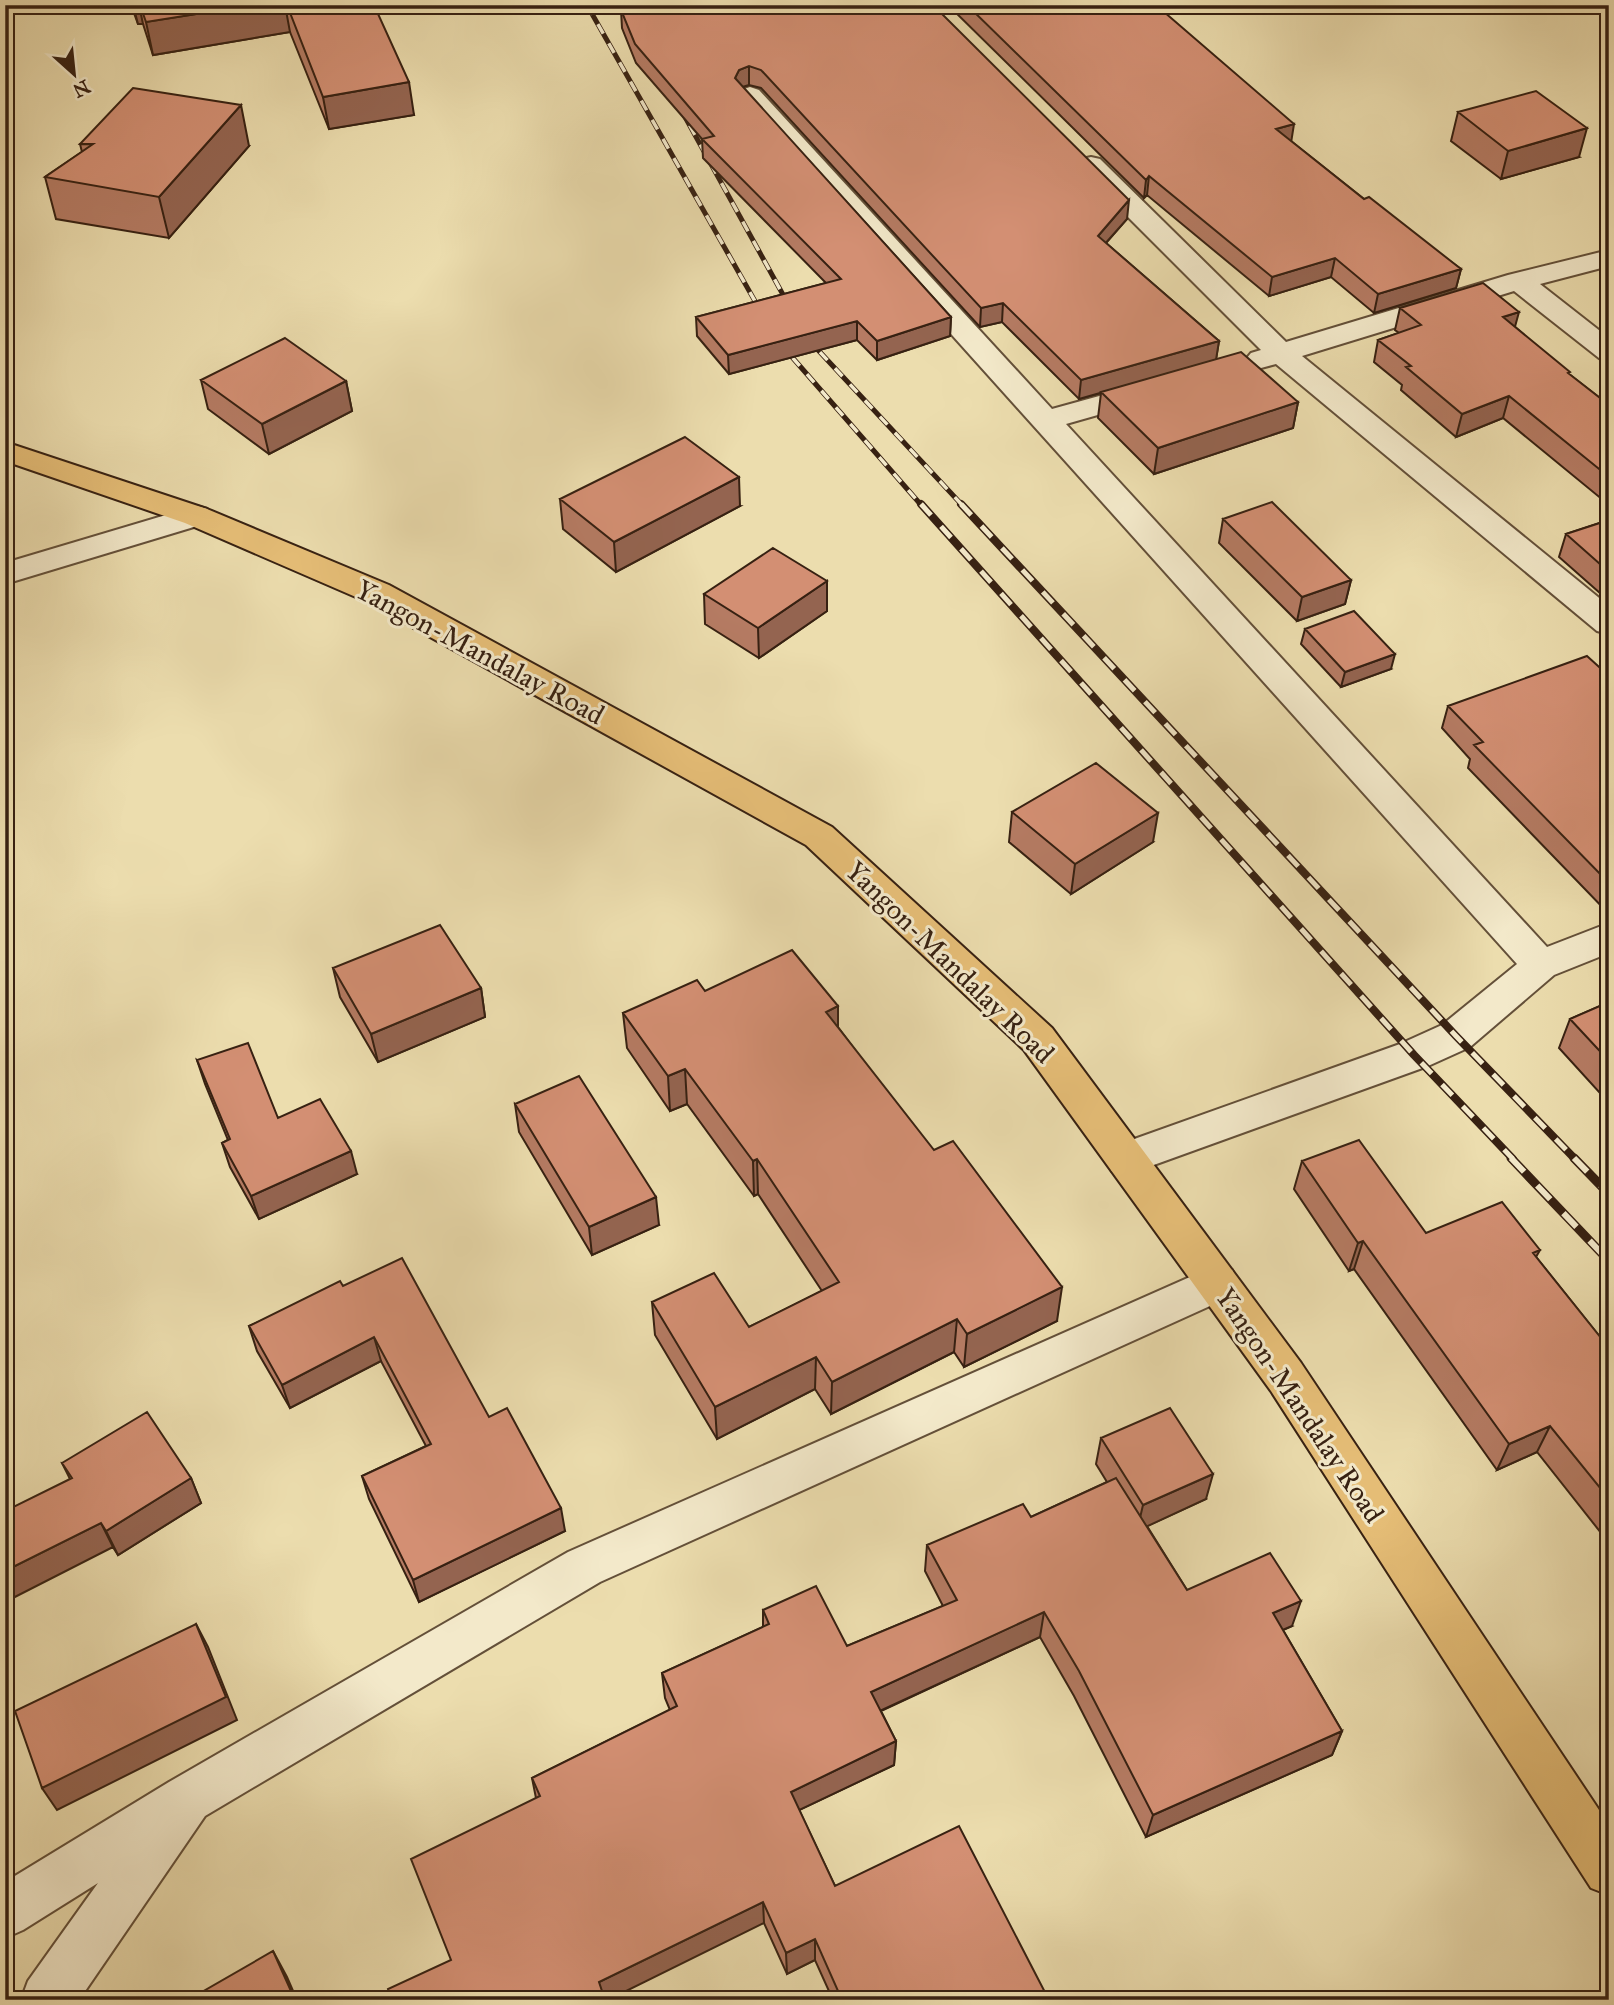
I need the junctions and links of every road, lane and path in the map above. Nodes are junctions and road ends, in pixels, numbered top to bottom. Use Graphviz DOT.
graph roads {
  1 [pos="750,95"];
  2 [pos="1076,150"];
  3 [pos="1609,258"];
  4 [pos="1518,281"];
  5 [pos="1609,352"];
  6 [pos="1281,353"];
  7 [pos="1229,368"];
  8 [pos="1177,383"];
  9 [pos="1046,420"];
  10 [pos="5,451"];
  11 [pos="196,516"];
  12 [pos="5,574"];
  13 [pos="1609,623"];
  14 [pos="1604,946"];
  15 [pos="1541,964"];
  16 [pos="1126,1159"];
  17 [pos="1217,1283"];
  18 [pos="187,1799"];
  19 [pos="1609,1870"];
  20 [pos="5,1912"];
  21 [pos="47,2000"];
  1 -- 9 [label="street"];
  2 -- 6 [label="street"];
  3 -- 4 [label="street"];
  4 -- 5 [label="street"];
  4 -- 6 [label="street"];
  6 -- 7 [label="street"];
  6 -- 13 [label="street"];
  8 -- 9 [label="street"];
  9 -- 15 [label="street"];
  10 -- 11 [label="highway, Yangon-Mandalay Road"];
  11 -- 12 [label="street"];
  11 -- 16 [label="highway, Yangon-Mandalay Road"];
  14 -- 15 [label="street"];
  15 -- 16 [label="street"];
  16 -- 17 [label="highway, Yangon-Mandalay Road"];
  17 -- 18 [label="street"];
  17 -- 19 [label="highway, Yangon-Mandalay Road"];
  18 -- 20 [label="street"];
  18 -- 21 [label="street"];
}
